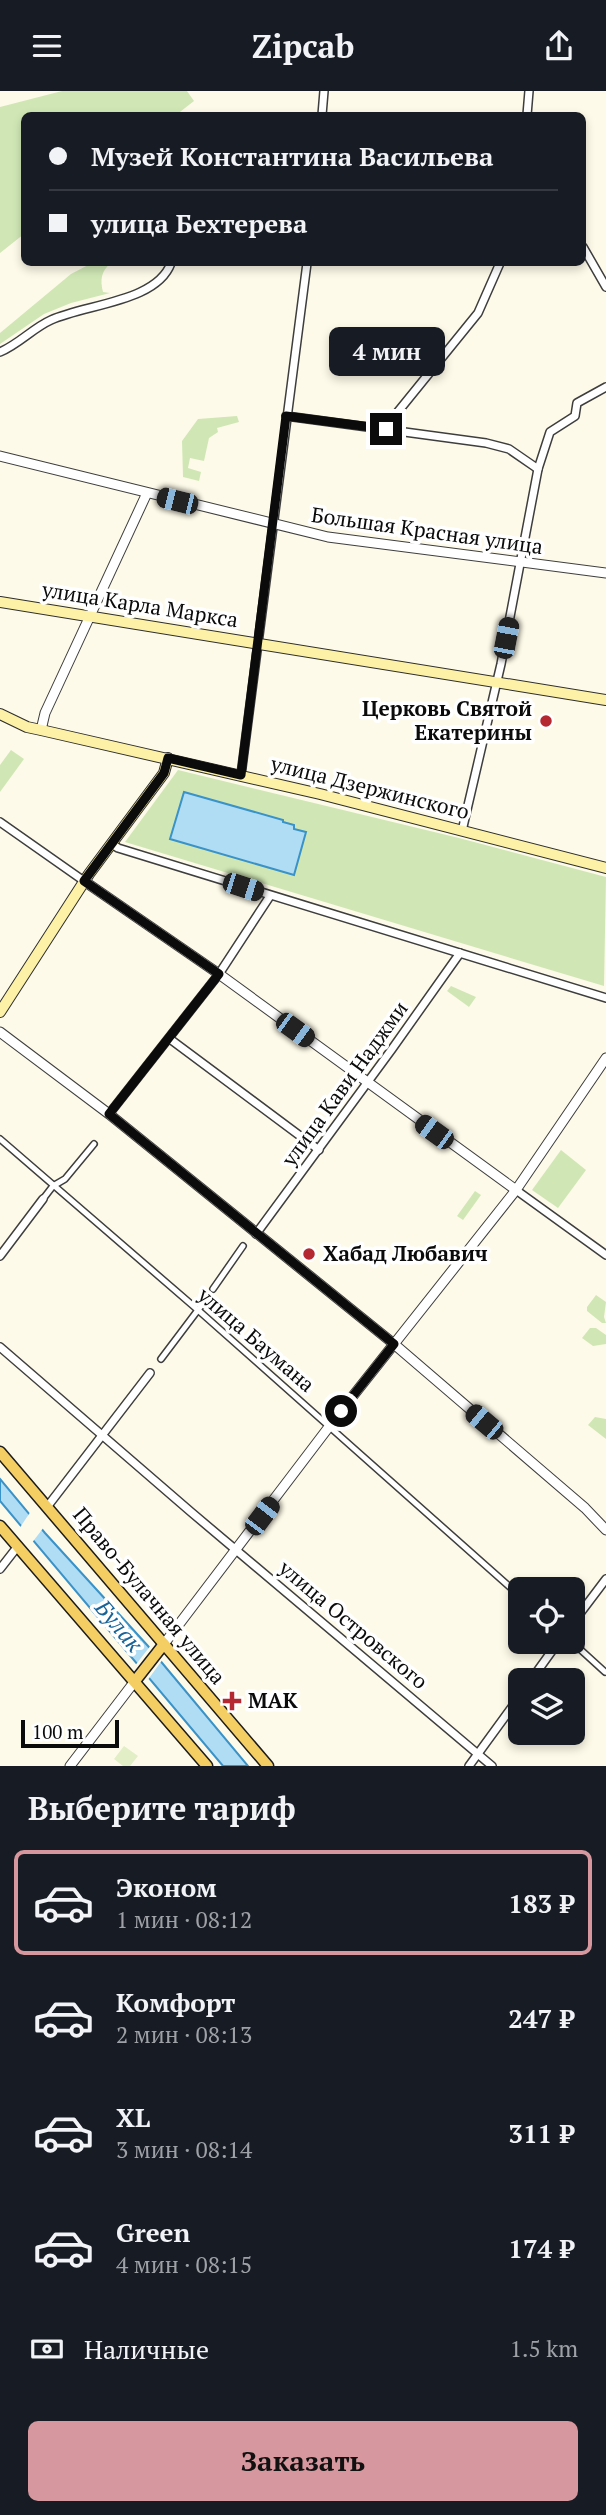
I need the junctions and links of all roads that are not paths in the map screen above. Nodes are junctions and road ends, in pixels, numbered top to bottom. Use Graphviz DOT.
graph roads {
  1 [pos="323,91"];
  2 [pos="529,91"];
  3 [pos="322,112"];
  4 [pos="527,112"];
  5 [pos="586,252"];
  6 [pos="169,266"];
  7 [pos="307,266"];
  8 [pos="499,266"];
  9 [pos="606,287"];
  10 [pos="0,352"];
  11 [pos="606,387"];
  12 [pos="286,416"];
  13 [pos="386,429"];
  14 [pos="0,456"];
  15 [pos="538,469"];
  16 [pos="148,493"];
  17 [pos="273,524"];
  18 [pos="520,562"];
  19 [pos="606,573"];
  20 [pos="0,600"];
  21 [pos="93,615"];
  22 [pos="259,641"];
  23 [pos="498,680"];
  24 [pos="606,695"];
  25 [pos="606,700"];
  26 [pos="0,714"];
  27 [pos="41,730"];
  28 [pos="168,758"];
  29 [pos="241,775"];
  30 [pos="0,822"];
  31 [pos="462,831"];
  32 [pos="112,844"];
  33 [pos="606,867"];
  34 [pos="84,881"];
  35 [pos="270,895"];
  36 [pos="460,953"];
  37 [pos="219,974"];
  38 [pos="606,998"];
  39 [pos="0,1012"];
  40 [pos="0,1033"];
  41 [pos="170,1039"];
  42 [pos="606,1058"];
  43 [pos="367,1083"];
  44 [pos="109,1114"];
  45 [pos="0,1139"];
  46 [pos="94,1144"];
  47 [pos="319,1150"];
  48 [pos="53,1186"];
  49 [pos="516,1190"];
  50 [pos="43,1199"];
  51 [pos="256,1234"];
  52 [pos="243,1246"];
  53 [pos="606,1255"];
  54 [pos="0,1256"];
  55 [pos="213,1289"];
  56 [pos="204,1302"];
  57 [pos="198,1310"];
  58 [pos="394,1344"];
  59 [pos="0,1346"];
  60 [pos="161,1359"];
  61 [pos="150,1373"];
  62 [pos="329,1426"];
  63 [pos="103,1435"];
  64 [pos="0,1452"];
  65 [pos="47,1507"];
  66 [pos="0,1526"];
  67 [pos="606,1530"];
  68 [pos="18,1546"];
  69 [pos="237,1549"];
  70 [pos="0,1569"];
  71 [pos="606,1579"];
  72 [pos="508,1585"];
  73 [pos="585,1607"];
  74 [pos="161,1648"];
  75 [pos="585,1653"];
  76 [pos="606,1672"];
  77 [pos="606,1678"];
  78 [pos="137,1679"];
  79 [pos="508,1712"];
  80 [pos="478,1753"];
  81 [pos="70,1766"];
  82 [pos="207,1766"];
  83 [pos="268,1766"];
  84 [pos="469,1766"];
  85 [pos="492,1766"];
  1 -- 3 [label="street"];
  2 -- 4 [label="street"];
  5 -- 9 [label="street"];
  6 -- 10 [label="street"];
  7 -- 12 [label="street"];
  8 -- 13 [label="street"];
  11 -- 15 [label="street"];
  12 -- 13 [label="street"];
  12 -- 17 [label="street"];
  13 -- 15 [label="street"];
  14 -- 16 [label="street, Большая Красная улица"];
  15 -- 18 [label="street"];
  16 -- 17 [label="street, Большая Красная улица"];
  16 -- 21 [label="street"];
  17 -- 18 [label="street, Большая Красная улица"];
  17 -- 22 [label="street"];
  18 -- 19 [label="street, Большая Красная улица"];
  18 -- 23 [label="street"];
  20 -- 21 [label="main road, улица Карла Маркса"];
  21 -- 22 [label="main road, улица Карла Маркса"];
  21 -- 27 [label="street"];
  22 -- 23 [label="main road, улица Карла Маркса"];
  22 -- 29 [label="street"];
  23 -- 24 [label="main road, улица Карла Маркса"];
  23 -- 25 [label="main road, улица Карла Маркса"];
  23 -- 31 [label="street"];
  26 -- 27 [label="main road, улица Дзержинского"];
  27 -- 28 [label="main road, улица Дзержинского"];
  28 -- 29 [label="main road, улица Дзержинского"];
  28 -- 32 [label="main road"];
  29 -- 31 [label="main road, улица Дзержинского"];
  30 -- 34 [label="street"];
  31 -- 33 [label="main road, улица Дзержинского"];
  32 -- 34 [label="main road"];
  32 -- 35 [label="street"];
  34 -- 37 [label="street"];
  34 -- 39 [label="main road"];
  35 -- 36 [label="street"];
  35 -- 37 [label="street"];
  36 -- 38 [label="street"];
  36 -- 43 [label="street, улица Кави Наджми"];
  37 -- 41 [label="street"];
  37 -- 43 [label="street"];
  40 -- 44 [label="street"];
  41 -- 44 [label="street"];
  41 -- 47 [label="street"];
  42 -- 49 [label="street"];
  43 -- 47 [label="street, улица Кави Наджми"];
  43 -- 49 [label="street"];
  44 -- 51 [label="street"];
  45 -- 48 [label="street, улица Баумана"];
  46 -- 48 [label="street"];
  47 -- 51 [label="street, улица Кави Наджми"];
  48 -- 50 [label="street"];
  48 -- 57 [label="street, улица Баумана"];
  49 -- 53 [label="street"];
  49 -- 58 [label="street"];
  50 -- 54 [label="street"];
  51 -- 58 [label="street"];
  52 -- 55 [label="street"];
  56 -- 57 [label="street"];
  57 -- 60 [label="street"];
  57 -- 62 [label="street, улица Баумана"];
  58 -- 62 [label="street"];
  58 -- 67 [label="street"];
  59 -- 63 [label="street, улица Островского"];
  61 -- 63 [label="street"];
  62 -- 69 [label="street"];
  62 -- 72 [label="street, улица Баумана"];
  63 -- 65 [label="street"];
  63 -- 69 [label="street, улица Островского"];
  64 -- 65 [label="main road, Право-Булачная улица"];
  65 -- 74 [label="main road, Право-Булачная улица"];
  66 -- 68 [label="main road"];
  68 -- 70 [label="street"];
  68 -- 78 [label="main road"];
  69 -- 74 [label="street"];
  69 -- 80 [label="street, улица Островского"];
  71 -- 73 [label="street"];
  74 -- 78 [label="main road"];
  74 -- 83 [label="main road, Право-Булачная улица"];
  75 -- 76 [label="street"];
  76 -- 77 [label="street"];
  78 -- 81 [label="street"];
  78 -- 82 [label="main road"];
  79 -- 80 [label="street"];
  80 -- 84 [label="street"];
  80 -- 85 [label="street, улица Островского"];
}
